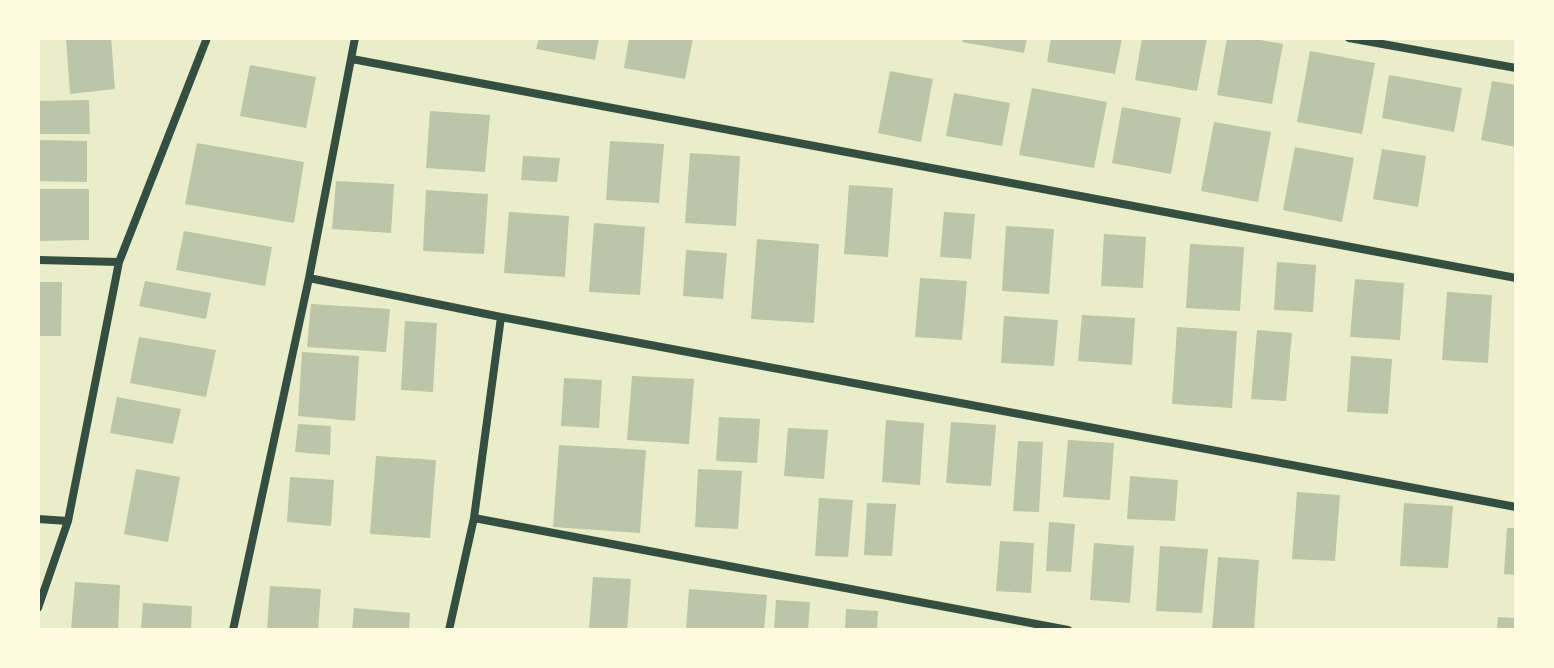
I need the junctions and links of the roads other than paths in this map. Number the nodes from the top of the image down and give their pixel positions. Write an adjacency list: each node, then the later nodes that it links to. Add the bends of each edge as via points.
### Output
1 (207, 38): 7 (street)
2 (355, 38): 4 (street)
3 (1349, 38): 5 (street)
4 (352, 59): 8 (street); 9 (street)
5 (1516, 68)
6 (38, 260): 7 (street)
7 (119, 262): 14 (street)
8 (309, 278): 10 (street); 16 (street)
9 (1516, 278)
10 (501, 317): 11 (street); 12 (street)
11 (1516, 507)
12 (474, 518): 17 (street); 18 (street)
13 (38, 519): 14 (street)
14 (68, 521): 15 (street)
15 (38, 608)
16 (233, 630)
17 (449, 630)
18 (1068, 630)

